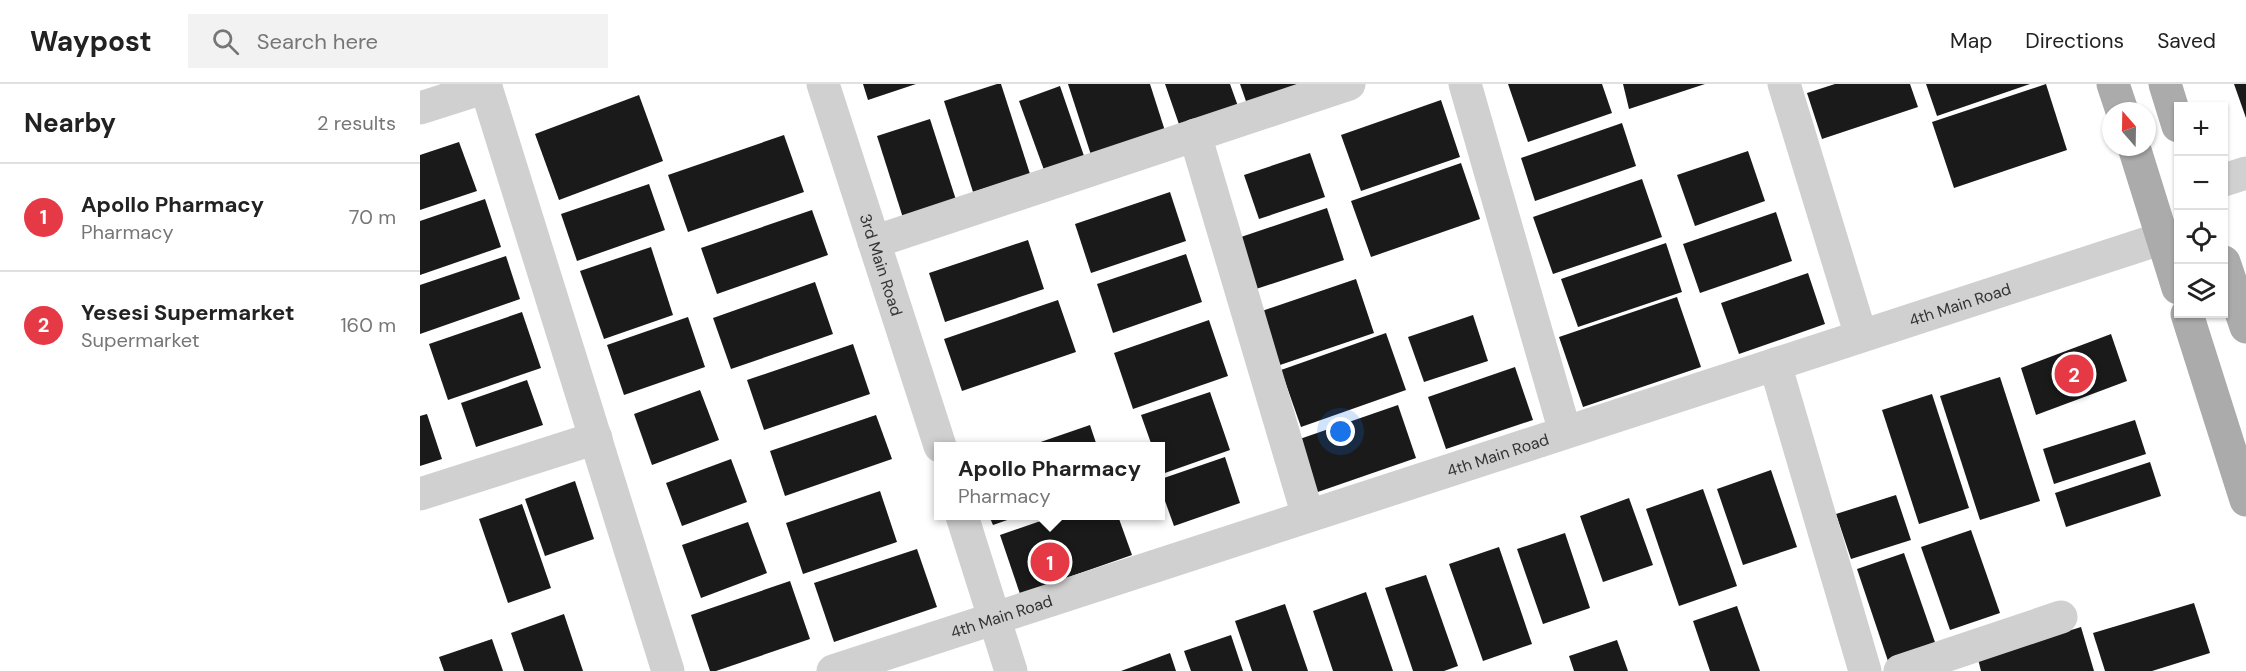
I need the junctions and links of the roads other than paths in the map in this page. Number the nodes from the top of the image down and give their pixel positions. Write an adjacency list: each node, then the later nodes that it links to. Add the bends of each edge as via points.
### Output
1 (823, 84): 16 (street, 3rd Main Road)
2 (1349, 84): 11 (street)
3 (1465, 84): 23 (street)
4 (1784, 84): 21 (street)
5 (2113, 84): 8 (main road)
6 (2165, 84): 10 (main road)
7 (485, 85): 9 (street); 24 (street)
8 (2119, 102)
9 (420, 108)
10 (2174, 113)
11 (1195, 135): 16 (street); 28 (street)
12 (2137, 156): 15 (main road)
13 (2246, 172): 14 (street)
14 (2228, 178)
15 (2163, 238): 18 (main road); 21 (street, 4th Main Road)
16 (874, 242): 25 (street, 3rd Main Road)
17 (2224, 264): 20 (main road)
18 (2174, 275)
19 (2188, 318): 27 (main road)
20 (2246, 327)
21 (1861, 336): 22 (street, 4th Main Road)
22 (1775, 364): 23 (street, 4th Main Road); 36 (street)
23 (1565, 432): 28 (street, 4th Main Road)
24 (596, 438): 26 (street); 33 (street)
25 (938, 442)
26 (420, 495)
27 (2246, 500)
28 (1308, 516): 31 (street, 4th Main Road)
29 (963, 520): 31 (street)
30 (2061, 617): 32 (street)
31 (995, 618): 34 (street, 4th Main Road); 35 (street)
32 (1963, 661): 37 (street)
33 (668, 671)
34 (833, 671)
35 (1011, 671)
36 (1865, 671)
37 (1900, 671)

